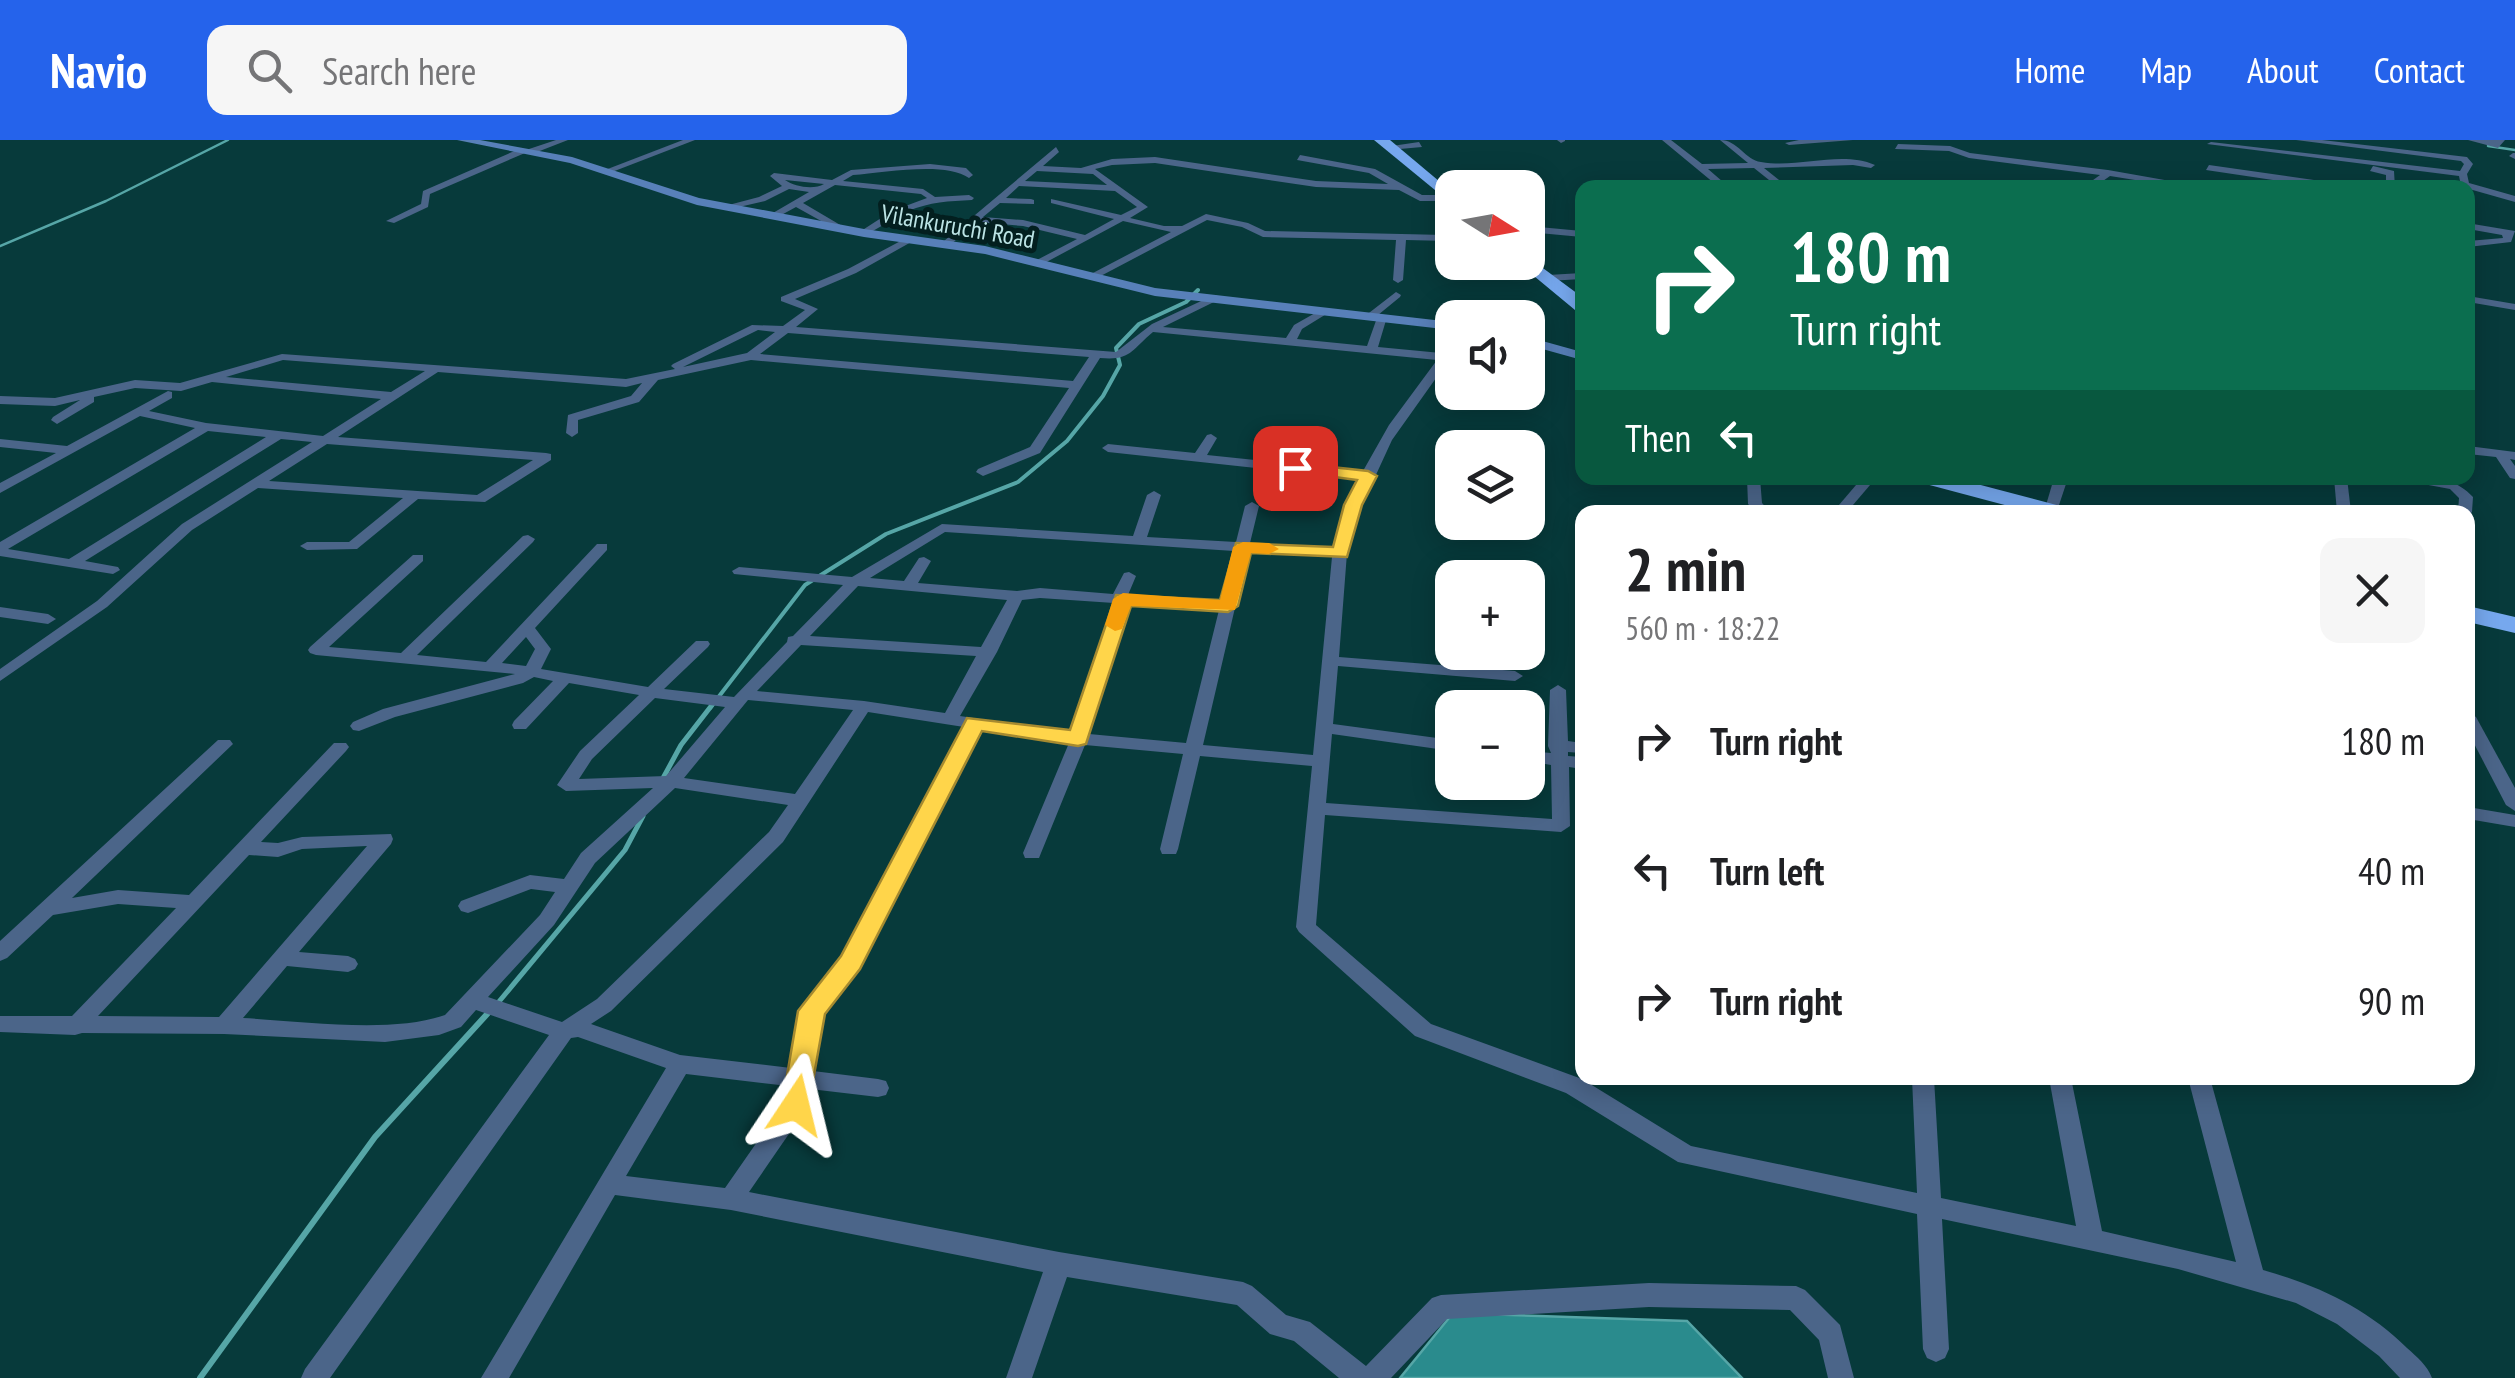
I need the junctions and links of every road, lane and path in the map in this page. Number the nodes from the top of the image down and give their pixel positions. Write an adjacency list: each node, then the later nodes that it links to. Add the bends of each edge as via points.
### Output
1 (462, 140): 11 (street, Vilankuruchi Road)
2 (540, 140): 12 (street)
3 (691, 140): 32 (street)
4 (1666, 140): 29 (street)
5 (1724, 140): 28 (street)
6 (1849, 140): 14 (street)
7 (2260, 140): 18 (street)
8 (2303, 140): 21 (street); 24 (street)
9 (2472, 140): 10 (street)
10 (2501, 140)
11 (482, 141): 20 (street, Vilankuruchi Road)
12 (560, 141): 20 (street)
13 (1388, 142): 16 (street); 50 (highway)
14 (1788, 142): 25 (street)
15 (2213, 142): 18 (street); 31 (street)
16 (1419, 145)
17 (1898, 147): 36 (street, via 1950,148)
18 (2248, 149): 23 (street)
19 (1056, 150): 30 (street)
20 (526, 152): 32 (street, Vilankuruchi Road); 73 (street, via 426,193 425,205)
21 (2406, 152): 34 (street); 49 (street, via 2464,159)
22 (1300, 158): 54 (street, via 1372,171)
23 (2318, 158): 24 (street); 46 (street)
24 (2338, 160): 34 (street); 47 (street, via 2391,174)
25 (1820, 164): 27 (street); 28 (street); 35 (street)
26 (2134, 164): 38 (street)
27 (1871, 165)
28 (1757, 166): 29 (street); 41 (street)
29 (1701, 167): 40 (street)
30 (1035, 168): 33 (street); 52 (street)
31 (2209, 168): 44 (street); 45 (street)
32 (609, 170): 67 (street, Vilankuruchi Road)
33 (1084, 170): 54 (street, via 1155,160 1316,184); 55 (street)
34 (2421, 170): 48 (street)
35 (1834, 173)
36 (2108, 173): 38 (street); 42 (street)
37 (969, 175): 51 (street, via 930,167 852,173)
38 (2127, 175): 43 (street)
39 (908, 178): 56 (street)
40 (1716, 180)
41 (1775, 180)
42 (2098, 180)
43 (2159, 180)
44 (2205, 180)
45 (2293, 180)
46 (2314, 180)
47 (2391, 180)
48 (2442, 180)
49 (2467, 180)
50 (1435, 182)
51 (833, 183): 53 (street, via 774,176); 56 (street); 57 (street)
52 (1017, 184): 55 (street); 63 (street)
53 (788, 186): 57 (street); 67 (street)
54 (1400, 187): 59 (street, via 1420,198)
55 (1122, 188): 71 (street, via 1144,207)
56 (891, 190): 60 (street)
57 (818, 191): 66 (street)
58 (2475, 192): 62 (street)
59 (1435, 196)
60 (930, 197): 61 (street); 68 (street)
61 (969, 198)
62 (2515, 199)
63 (997, 200): 65 (street); 72 (street)
64 (1054, 201): 71 (street)
65 (1031, 202)
66 (796, 203): 70 (street); 76 (street)
67 (726, 207): 70 (street, Vilankuruchi Road)
68 (895, 213): 69 (street); 81 (street)
69 (935, 216)
70 (771, 217): 76 (street, Vilankuruchi Road)
71 (1125, 217): 77 (street); 78 (street)
72 (975, 219): 84 (street); 88 (street)
73 (392, 221)
74 (1084, 223): 77 (street)
75 (2475, 227): 83 (street)
76 (838, 228): 81 (street, Vilankuruchi Road)
77 (1101, 230): 80 (street); 84 (street)
78 (1183, 230): 87 (street, via 1206,217 1263,234); 91 (street)
79 (1545, 231): 82 (street)
80 (1124, 232)
81 (864, 233): 86 (street, Vilankuruchi Road)
82 (1575, 233)
83 (2511, 234): 89 (street, via 2508,240)
84 (1087, 238): 90 (street)
85 (1435, 238): 87 (street)
86 (910, 239): 88 (street, Vilankuruchi Road); 104 (street, via 785,299 813,309)
87 (1401, 239): 95 (street)
88 (947, 243): 90 (street, Vilankuruchi Road)
89 (2475, 243)
90 (1039, 263): 91 (street, Vilankuruchi Road)
91 (1095, 276): 97 (street, Vilankuruchi Road)
92 (1545, 276): 94 (highway)
93 (1575, 276): 94 (street)
94 (1548, 278): 98 (highway)
95 (1398, 280)
96 (1396, 295): 102 (street)
97 (1200, 296): 101 (street, Vilankuruchi Road); 105 (street)
98 (1575, 300)
99 (2475, 300): 100 (street)
100 (2515, 307)
101 (1324, 310): 102 (street, Vilankuruchi Road); 106 (street, via 1298,327)
102 (1376, 316): 103 (street, Vilankuruchi Road); 109 (street)
103 (1435, 324)
104 (788, 328): 110 (street, via 756,328); 112 (street); 113 (street)
105 (1151, 330): 106 (street); 112 (street, via 1120,355)
106 (1290, 342): 109 (street)
107 (1545, 346): 111 (street)
108 (1435, 349): 109 (street)
109 (1371, 350)
110 (704, 352): 113 (street); 117 (street)
111 (1575, 354)
112 (1096, 355): 118 (street)
113 (749, 357): 117 (street); 118 (street)
114 (434, 370): 116 (street, via 282,356); 117 (street); 121 (street)
115 (1435, 375): 139 (street, via 1394,426)
116 (206, 379): 119 (street); 121 (street)
117 (648, 380): 126 (street, via 635,399 572,418)
118 (1074, 385): 137 (street, via 1035,450)
119 (104, 392): 122 (street, via 55,402); 124 (street)
120 (168, 395): 123 (street)
121 (393, 396): 129 (street)
122 (0, 400)
123 (138, 412): 125 (street); 132 (street)
124 (57, 420)
125 (206, 427): 127 (street); 156 (street)
126 (572, 433)
127 (277, 436): 129 (street); 160 (street)
128 (1210, 438): 136 (street)
129 (325, 440): 140 (street); 145 (street, via 546,456 480,499)
130 (0, 443): 132 (street)
131 (1108, 448): 136 (street)
132 (69, 450): 144 (street)
133 (2475, 451): 134 (street)
134 (2500, 454): 135 (street); 138 (street)
135 (2515, 456)
136 (1199, 458): 139 (street)
137 (983, 472)
138 (2515, 475)
139 (1368, 476): 157 (street)
140 (256, 484): 145 (street); 181 (street, via 187,527 102,604)
141 (1862, 485): 147 (street)
142 (1957, 485): 148 (highway)
143 (2449, 485): 149 (street, via 2466,497)
144 (0, 489)
145 (416, 495): 153 (street, via 352,546)
146 (1154, 495): 152 (street)
147 (1846, 505)
148 (2028, 505)
149 (2465, 505)
150 (1252, 506): 155 (street)
151 (528, 539): 177 (street)
152 (1138, 541): 155 (street); 164 (street, via 942,528)
153 (307, 546)
154 (602, 547): 173 (street)
155 (1243, 547): 157 (street); 168 (street)
156 (0, 550): 160 (street)
157 (1340, 554): 178 (street)
158 (418, 558): 177 (street, via 316,650)
159 (924, 561): 165 (street)
160 (70, 564): 161 (street)
161 (113, 570)
162 (738, 571): 164 (street)
163 (1129, 576): 167 (street)
164 (855, 581): 165 (street); 174 (street)
165 (908, 586): 166 (street)
166 (1017, 596): 167 (street); 176 (street)
167 (1121, 599): 168 (street); 194 (street)
168 (1228, 606): 199 (street)
169 (0, 612): 171 (street)
170 (2475, 616): 172 (highway)
171 (48, 619)
172 (2515, 625)
173 (526, 627): 179 (street); 180 (street, via 543,650)
174 (794, 640): 176 (street); 186 (street)
175 (702, 644): 185 (street)
176 (988, 652): 188 (street)
177 (403, 660): 179 (street)
178 (1332, 660): 182 (street); 192 (street)
179 (490, 667): 180 (street)
180 (531, 672): 183 (street); 190 (street)
181 (0, 676)
182 (1515, 676)
183 (565, 678): 185 (street); 191 (street)
184 (1558, 690): 200 (street)
185 (654, 693): 186 (street); 204 (street, via 586,755 566,784)
186 (739, 699): 187 (street); 204 (street)
187 (864, 706): 188 (street); 205 (street)
188 (950, 720): 189 (street)
189 (974, 723): 194 (street); 226 (street, via 851,962 812,1011)
190 (358, 726)
191 (520, 726)
192 (1326, 728): 196 (street); 203 (street)
193 (2475, 730): 206 (street)
194 (1078, 739): 199 (street); 212 (street)
195 (224, 744): 216 (street)
196 (1435, 744)
197 (340, 747): 210 (street)
198 (1575, 749): 200 (street)
199 (1196, 750): 203 (street); 211 (street)
200 (1558, 753): 201 (street); 202 (street); 207 (street, via 1562,826)
201 (1545, 754)
202 (1575, 760)
203 (1322, 761): 207 (street)
204 (664, 784): 205 (street); 213 (street, via 588,858)
205 (800, 801): 224 (street, via 776,836 604,1006)
206 (2515, 805)
207 (1317, 808): 233 (street, via 1306,927 1423,1030 1574,1086 1686,1155)
208 (2475, 814): 209 (street)
209 (2515, 821)
210 (245, 848): 214 (street); 218 (street, via 384,839)
211 (1170, 848)
212 (1032, 853)
213 (569, 887): 215 (street, via 530,882); 220 (street)
214 (193, 902): 216 (street, via 118,898); 223 (street)
215 (468, 906)
216 (45, 909): 217 (street)
217 (0, 952)
218 (282, 958): 219 (street); 222 (street)
219 (348, 964)
220 (486, 1005): 222 (street, via 431,1029 385,1033); 224 (street)
221 (0, 1024): 223 (street)
222 (224, 1026): 223 (street)
223 (75, 1027)
224 (564, 1031): 225 (street, via 578,1028); 238 (street)
225 (680, 1064): 226 (street); 231 (street)
226 (801, 1078): 230 (street); 232 (street, via 796,1105)
227 (1923, 1085): 233 (street)
228 (2061, 1085): 234 (street)
229 (2202, 1085): 236 (street)
230 (878, 1088)
231 (608, 1184): 232 (street); 239 (street)
232 (732, 1199): 235 (street)
233 (1929, 1207): 234 (street); 237 (street)
234 (2091, 1240): 236 (street)
235 (1058, 1264): 240 (street); 241 (street, via 1243,1294)
236 (2253, 1278): 244 (street, via 2346,1315)
237 (1936, 1349)
238 (314, 1378)
239 (494, 1378)
240 (1019, 1378)
241 (1360, 1378)
242 (1373, 1378): 243 (street, via 1441,1308 1649,1295 1796,1298 1832,1334)
243 (1842, 1378)
244 (2419, 1378)

